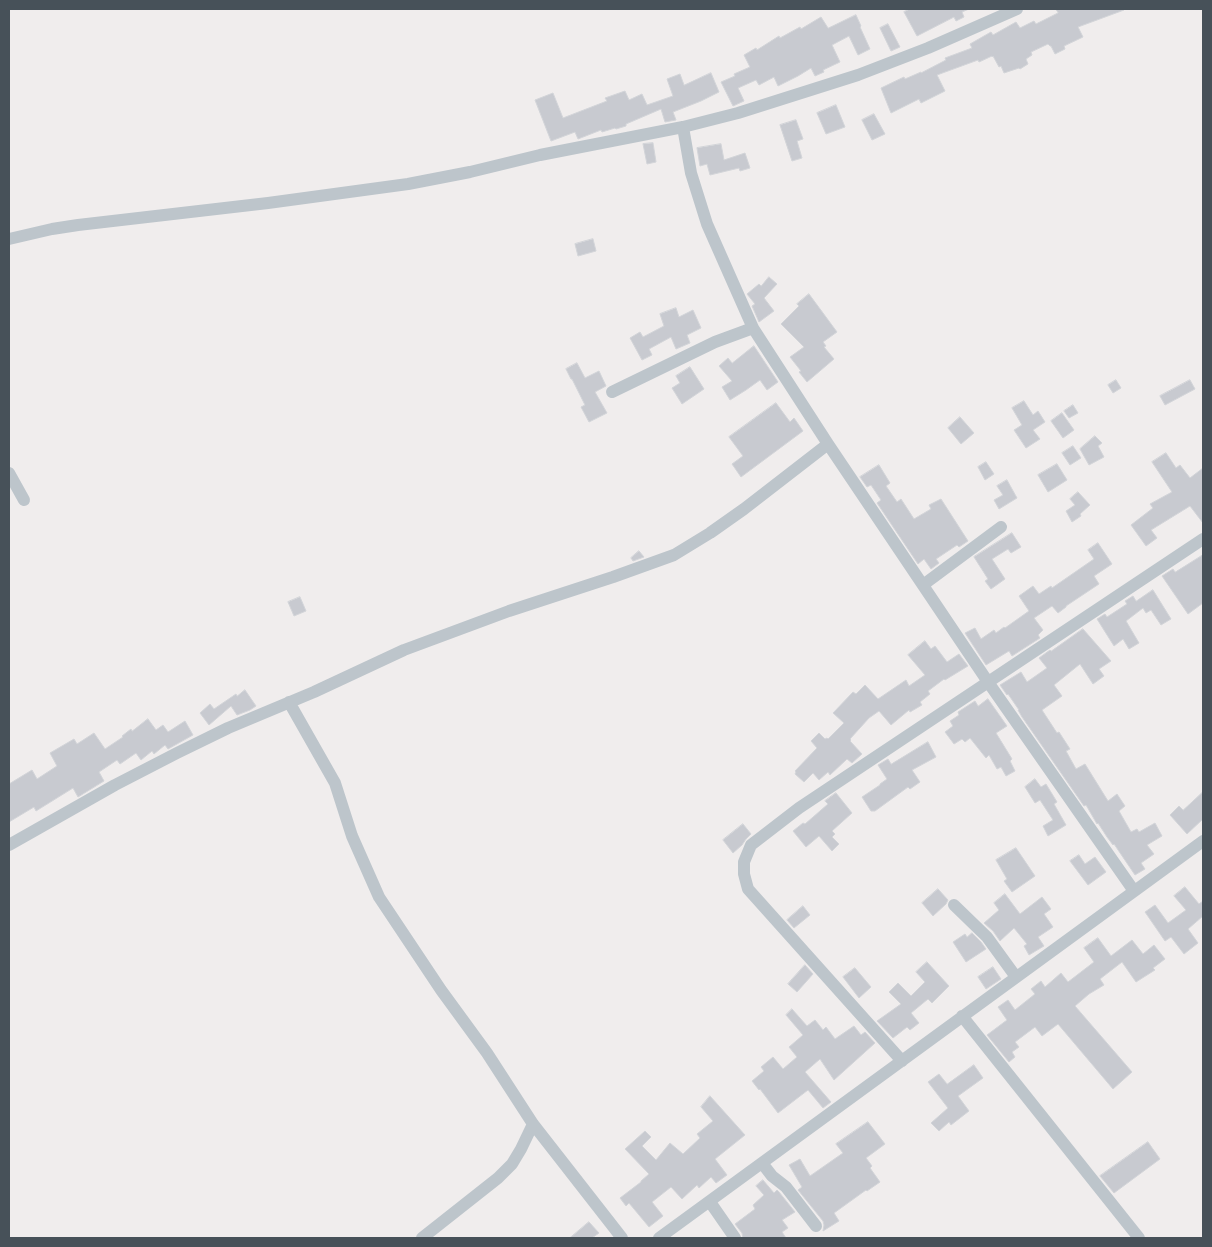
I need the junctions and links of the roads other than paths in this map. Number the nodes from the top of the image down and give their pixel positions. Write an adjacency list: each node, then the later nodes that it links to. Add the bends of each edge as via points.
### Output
1 (1017, 9): 2 (street, via 858,75)
2 (683, 127): 3 (street, via 417,183 78,225); 4 (street, via 691,173 707,224)
3 (9, 239)
4 (753, 328): 5 (street, via 715,342); 6 (street)
5 (612, 392)
6 (828, 444): 11 (street); 13 (street, via 744,509 674,555 404,650)
7 (9, 472): 8 (street)
8 (24, 500)
9 (1001, 527): 11 (street)
10 (1203, 539): 12 (street)
11 (923, 585): 12 (street)
12 (988, 682): 16 (street); 20 (street, via 799,808 752,845 744,862 748,889)
13 (289, 702): 15 (street, via 228,728 115,785); 21 (street, via 334,783 352,836 379,897)
14 (1203, 841): 16 (street)
15 (9, 845)
16 (1134, 891): 18 (street)
17 (954, 905): 18 (street, via 987,937)
18 (1016, 977): 19 (street)
19 (962, 1016): 20 (street); 29 (street)
20 (902, 1061): 22 (street)
21 (533, 1124): 25 (street, via 512,1164); 26 (street)
22 (762, 1163): 23 (street); 24 (street, via 786,1187)
23 (710, 1202): 27 (street); 28 (street)
24 (816, 1226)
25 (422, 1238)
26 (622, 1238)
27 (660, 1238)
28 (735, 1238)
29 (1139, 1238)

